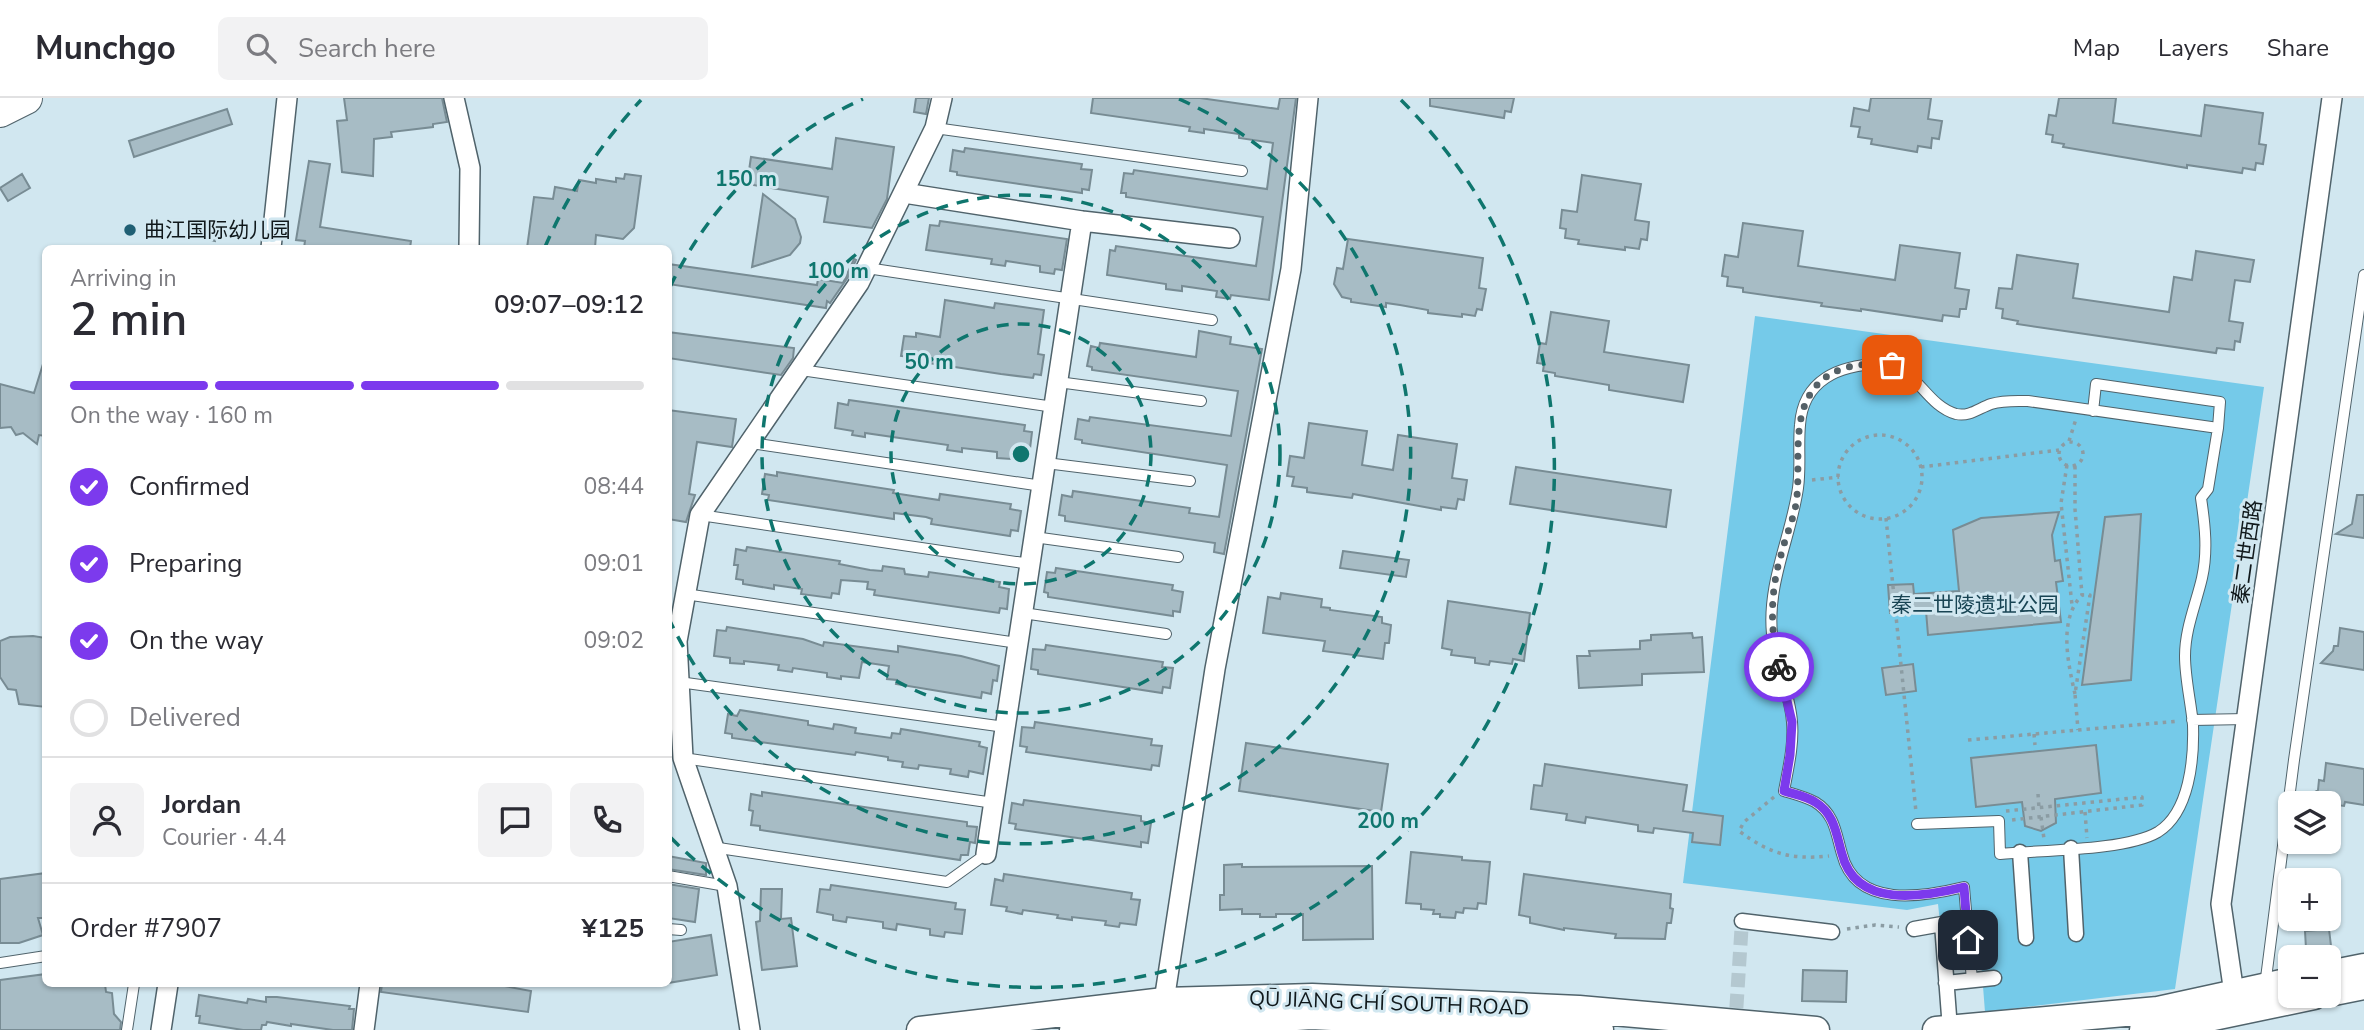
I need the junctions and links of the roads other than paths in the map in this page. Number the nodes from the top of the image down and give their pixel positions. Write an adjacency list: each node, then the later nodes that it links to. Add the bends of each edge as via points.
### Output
1 (26, 98): 7 (highway)
2 (287, 98): 13 (street)
3 (454, 98): 14 (street, via 470,168)
4 (942, 98): 8 (street)
5 (1308, 98): 75 (street, via 1291,269 1215,669)
6 (2332, 98): 38 (street, 秦二世西路)
7 (0, 111)
8 (935, 128): 9 (lane); 10 (street)
9 (1242, 171)
10 (904, 193): 11 (street); 15 (street)
11 (1082, 221): 12 (street); 17 (street)
12 (1230, 238)
13 (271, 245)
14 (469, 245)
15 (867, 268): 17 (lane); 19 (street)
16 (2364, 275): 59 (lane, via 2294,760)
17 (1071, 299): 18 (lane); 20 (street)
18 (1212, 320)
19 (801, 370): 22 (lane); 25 (street)
20 (1058, 382): 21 (lane); 22 (street)
21 (1201, 401)
22 (1054, 408): 26 (street)
23 (2093, 411): 24 (lane); 24 (lane, via 2096,384 2221,401); 50 (lane, via 2007,401 1966,415 1955,413 1929,397 1911,376 1879,363 1830,373 1802,410 1795,509 1780,556 1772,611 1772,634 1792,722 1784,791 1815,802 1827,813 1848,869 1860,883 1876,892 1918,896 1964,887)
24 (2218, 428): 39 (lane, via 2208,489 2201,498 2206,529 2203,576 2185,654)
25 (751, 443): 28 (lane); 29 (street)
26 (1046, 463): 27 (lane); 28 (street)
27 (1190, 481)
28 (1042, 486): 30 (street)
29 (700, 515): 32 (lane); 33 (street)
30 (1034, 537): 31 (lane); 32 (street)
31 (1178, 556)
32 (1030, 564): 34 (street)
33 (685, 594): 36 (lane); 37 (street, via 677,641)
34 (1023, 613): 35 (lane); 36 (street)
35 (1166, 634)
36 (1018, 643): 40 (street)
37 (679, 682): 40 (lane); 41 (street)
38 (2247, 719): 39 (lane); 74 (street, 秦二世西路, via 2221,904)
39 (2192, 720): 45 (lane, via 2192,752 2183,798 2160,830 2112,845)
40 (1005, 727): 42 (street)
41 (683, 758): 42 (lane); 44 (street)
42 (994, 803): 47 (street)
43 (1917, 824): 46 (lane, via 1998,817 2000,854)
44 (712, 846): 47 (lane, via 947,882); 49 (street)
45 (2071, 848): 46 (lane); 57 (street)
46 (2020, 852): 58 (street)
47 (986, 854)
48 (672, 877): 49 (lane)
49 (727, 886): 80 (street)
50 (1966, 920): 52 (street); 65 (lane)
51 (1742, 921): 56 (street)
52 (1942, 924): 54 (street); 66 (street)
53 (672, 929): 55 (lane)
54 (1914, 929)
55 (681, 930)
56 (1832, 932)
57 (2076, 934)
58 (2026, 938)
59 (2281, 945)
60 (42, 958): 61 (lane)
61 (0, 963)
62 (2364, 967): 63 (main road)
63 (2341, 972)
64 (1994, 978): 65 (street)
65 (1972, 980): 66 (street)
66 (1946, 983): 76 (street)
67 (2278, 984): 74 (main road)
68 (2364, 986): 72 (main road)
69 (134, 987): 77 (lane)
70 (167, 987): 78 (street)
71 (370, 987): 79 (street)
72 (2341, 991)
73 (2278, 999): 74 (main road)
74 (2235, 1002): 76 (main road); 85 (main road)
75 (1165, 1019): 81 (main road, QŪ JIĀNG CHÍ SOUTH ROAD); 82 (main road, QŪ JIĀNG CHÍ SOUTH ROAD); 83 (main road, QŪ JIĀNG CHÍ SOUTH ROAD, via 1311,1016); 84 (main road, QŪ JIĀNG CHÍ SOUTH ROAD, via 1325,997 1579,1009)
76 (1943, 1029)
77 (127, 1030)
78 (160, 1030)
79 (364, 1030)
80 (750, 1030)
81 (920, 1030)
82 (1073, 1030)
83 (1600, 1030)
84 (1816, 1030)
85 (2143, 1030)

